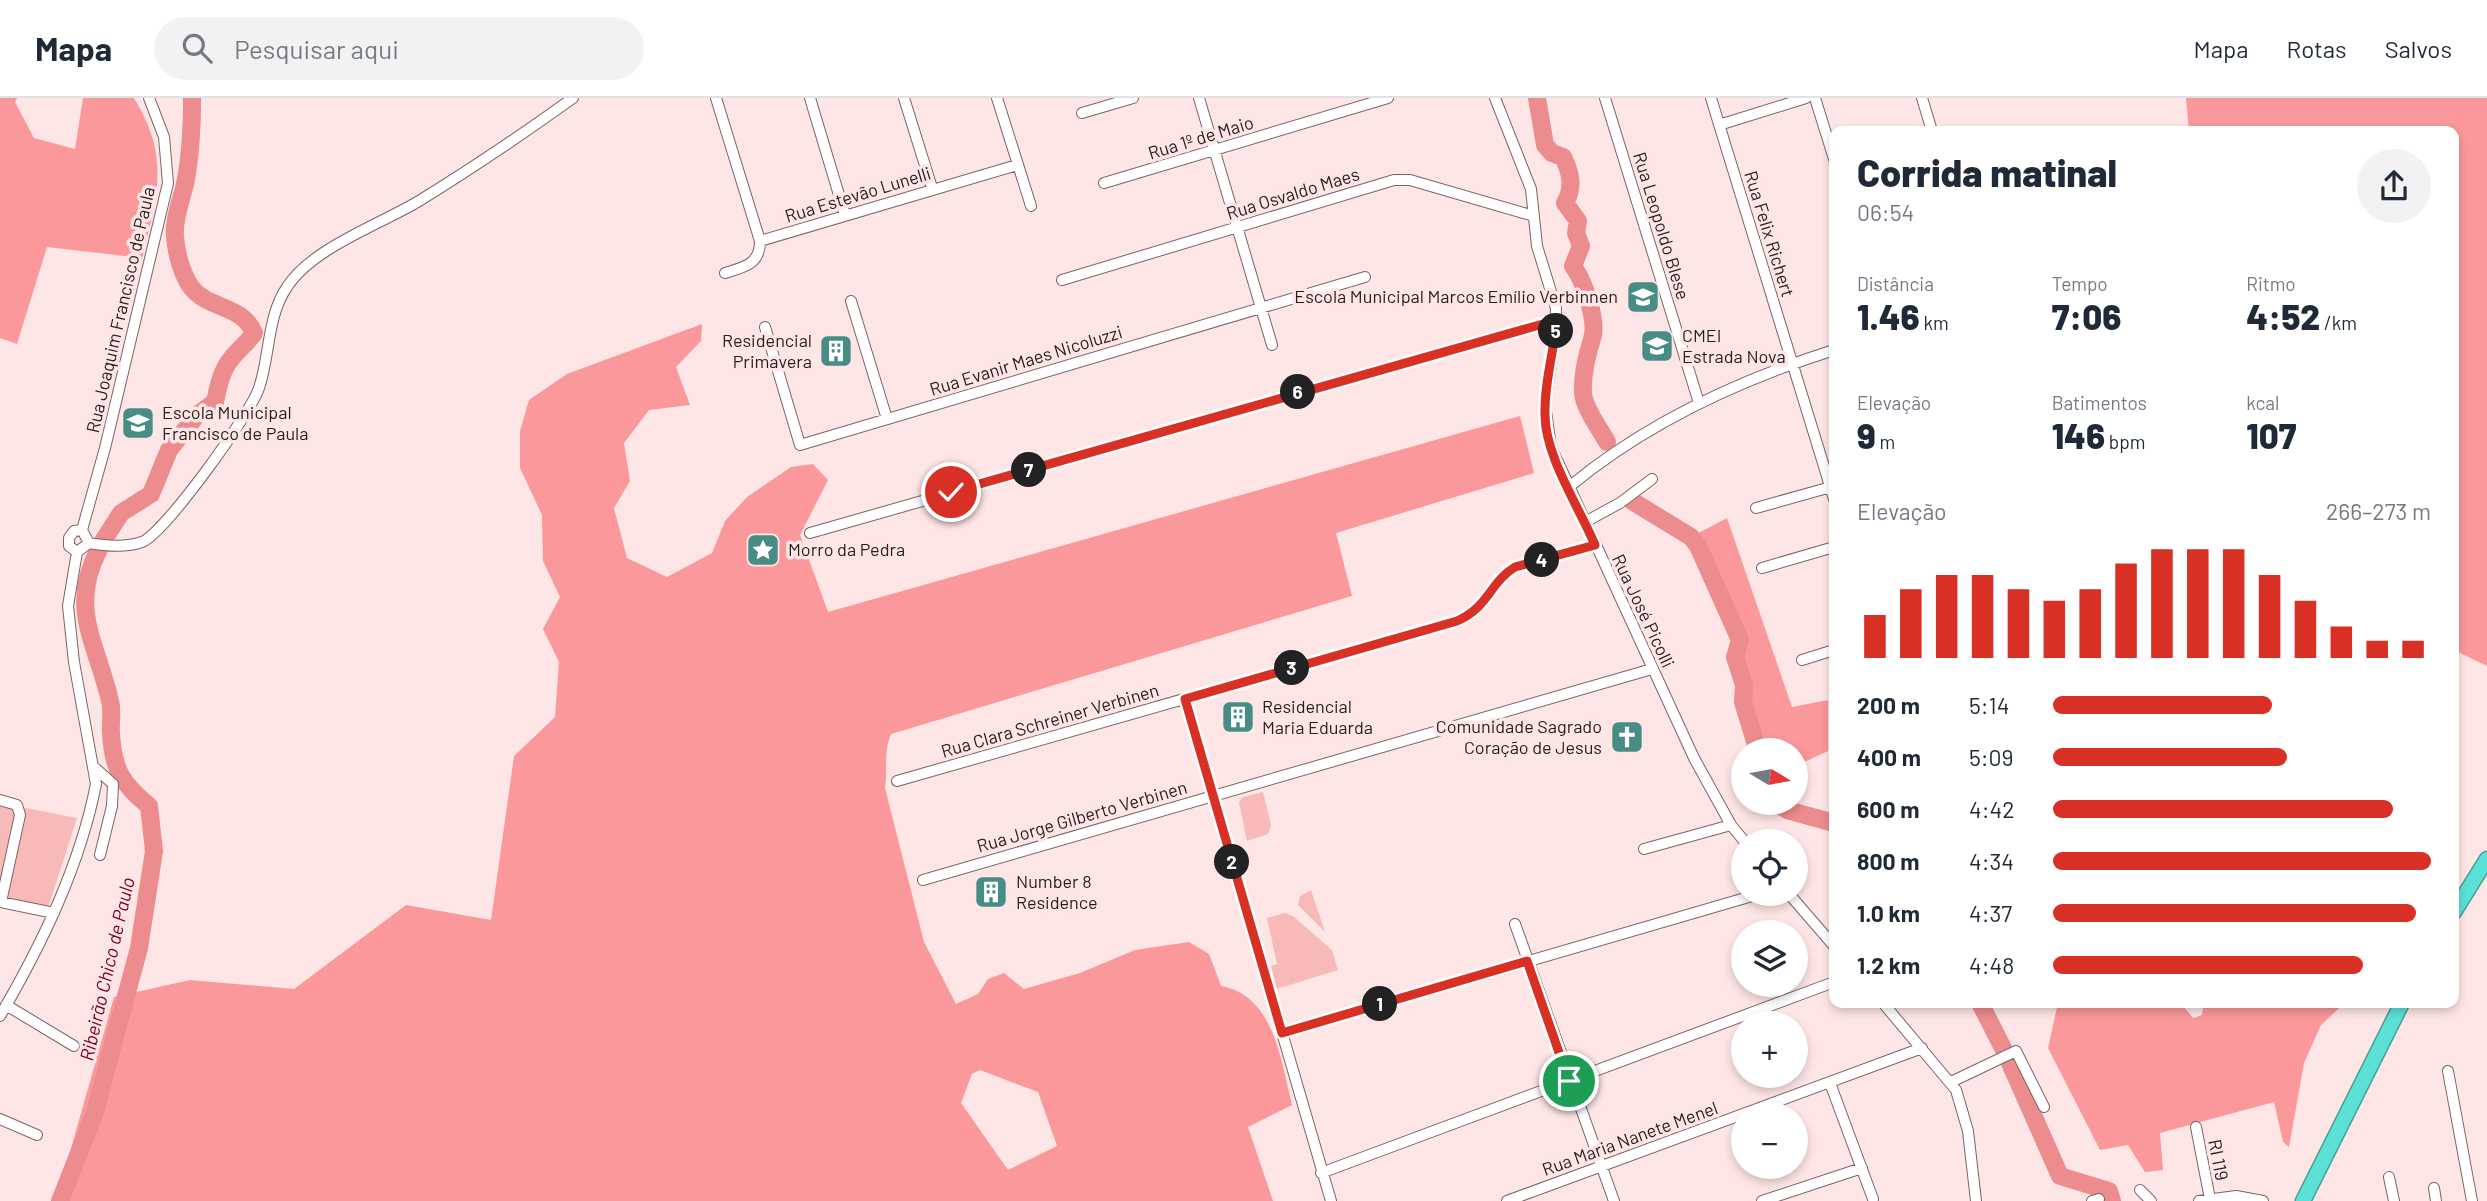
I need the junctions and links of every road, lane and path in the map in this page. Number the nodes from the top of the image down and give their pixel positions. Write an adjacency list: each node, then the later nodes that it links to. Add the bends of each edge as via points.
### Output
1 (149, 98): 47 (street, Rua Joaquim Francisco de Paula, via 164,137 168,183)
2 (573, 98): 49 (street, via 427,196 299,272 278,304 261,382 245,419 179,508 141,543)
3 (716, 98): 28 (street)
4 (810, 98): 25 (street)
5 (904, 98): 23 (street)
6 (997, 98): 21 (street)
7 (1133, 98): 16 (street)
8 (1199, 98): 20 (street)
9 (1388, 98): 20 (street, Rua 1º de Maio)
10 (1495, 98): 26 (street, Rua José Picolli, via 1526,171)
11 (1605, 98): 39 (street, Rua Leopoldo Blese)
12 (1711, 98): 17 (street, Rua Felix Richert)
13 (1806, 98): 17 (street)
14 (1815, 98): 19 (street)
15 (1922, 98): 18 (street)
16 (1082, 113)
17 (1719, 125): 38 (street, Rua Felix Richert)
18 (1930, 126)
19 (1829, 143)
20 (1215, 150): 22 (street, Rua 1º de Maio); 27 (street)
21 (1017, 165): 23 (street, Rua Estevão Lunelli); 24 (street)
22 (1104, 183)
23 (932, 188): 25 (street, Rua Estevão Lunelli)
24 (1031, 206)
25 (845, 215): 28 (street, Rua Estevão Lunelli)
26 (1534, 216): 27 (street, Rua Osvaldo Maes, via 1403,179); 34 (street, Rua José Picolli, via 1537,246)
27 (1238, 227): 31 (street, Rua Osvaldo Maes); 33 (street)
28 (760, 241): 29 (street, via 754,262)
29 (725, 273)
30 (1364, 277): 33 (street, Rua Evanir Maes Nicoluzzi)
31 (1062, 280)
32 (851, 301): 40 (street)
33 (1261, 307): 36 (street); 40 (street, Rua Evanir Maes Nicoluzzi)
34 (1557, 320): 43 (street, Rua José Picolli, via 1545,415 1550,446); 48 (street)
35 (765, 327): 40 (street, Rua Evanir Maes Nicoluzzi, via 800,445)
36 (1272, 345)
37 (1829, 352): 38 (street)
38 (1792, 363): 39 (street); 42 (street, Rua Felix Richert)
39 (1699, 403): 43 (street, via 1653,427)
40 (887, 419)
41 (1652, 479): 46 (street)
42 (1829, 484)
43 (1569, 487): 46 (street, Rua José Picolli)
44 (1829, 487): 45 (street)
45 (1756, 508)
46 (1585, 522): 50 (street, Rua José Picolli)
47 (82, 530): 49 (street); 52 (street, Rua Joaquim Francisco de Paula, via 69,538 69,546)
48 (810, 533)
49 (89, 543): 52 (street)
50 (1595, 545): 58 (street, Rua José Picolli); 59 (street, Rua Clara Schreiner Verbinen, via 1515,567 1474,613 1457,621)
51 (1829, 548): 54 (street)
52 (77, 552): 60 (street, Rua Joaquim Francisco de Paula, via 69,622)
53 (1829, 555): 55 (street)
54 (1762, 568)
55 (1786, 568)
56 (1829, 652): 57 (street, via 1803,662)
57 (1829, 657)
58 (1652, 669): 62 (street, Rua Jorge Gilberto Verbinen); 64 (street, Rua José Picolli)
59 (1185, 699): 61 (street, Rua Clara Schreiner Verbinen); 62 (street)
60 (95, 768): 67 (street, via 113,784); 74 (street, Rua Joaquim Francisco de Paula, via 93,803)
61 (897, 781)
62 (1213, 796): 69 (street, Rua Jorge Gilberto Verbinen); 83 (street)
63 (0, 800): 70 (street, via 17,805 20,816)
64 (1731, 825): 65 (street, Rua José Picolli); 66 (street)
65 (1734, 829)
66 (1644, 849)
67 (100, 855)
68 (2487, 859): 72 (highway)
69 (923, 880)
70 (0, 902): 74 (street)
71 (1731, 902): 77 (street)
72 (2459, 904)
73 (1799, 906): 76 (street)
74 (54, 913): 79 (street, Rua Joaquim Francisco de Paula)
75 (1515, 924): 77 (street)
76 (1829, 940)
77 (1527, 961): 83 (street); 87 (street)
78 (1829, 984): 87 (street)
79 (6, 1005): 82 (street, Rua Joaquim Francisco de Paula); 84 (street)
80 (1887, 1008): 85 (street)
81 (2400, 1008): 109 (highway)
82 (0, 1016)
83 (1282, 1033): 96 (street)
84 (74, 1046)
85 (1922, 1048): 88 (street); 89 (street, Rua Maria Nanete Menel)
86 (2448, 1071): 112 (street)
87 (1569, 1081): 94 (street); 96 (street)
88 (1951, 1082): 90 (street, via 2016,1051); 106 (street, via 1963,1107)
89 (1830, 1083): 94 (street, Rua Maria Nanete Menel); 95 (street)
90 (2044, 1107)
91 (0, 1119): 93 (street)
92 (2196, 1127): 101 (street, RI 119)
93 (37, 1135)
94 (1601, 1166): 103 (street, Rua Maria Nanete Menel); 104 (street)
95 (1862, 1168): 100 (street); 105 (street)
96 (1321, 1173): 102 (street)
97 (2389, 1177): 110 (street)
98 (2434, 1188): 111 (street)
99 (2140, 1190): 107 (street)
100 (1873, 1199)
101 (2204, 1200): 108 (street, via 2236,1196)
102 (1331, 1201)
103 (1507, 1201)
104 (1614, 1201)
105 (1762, 1201)
106 (1976, 1201)
107 (2151, 1201)
108 (2263, 1201)
109 (2303, 1201)
110 (2394, 1201)
111 (2437, 1201)
112 (2472, 1201)

